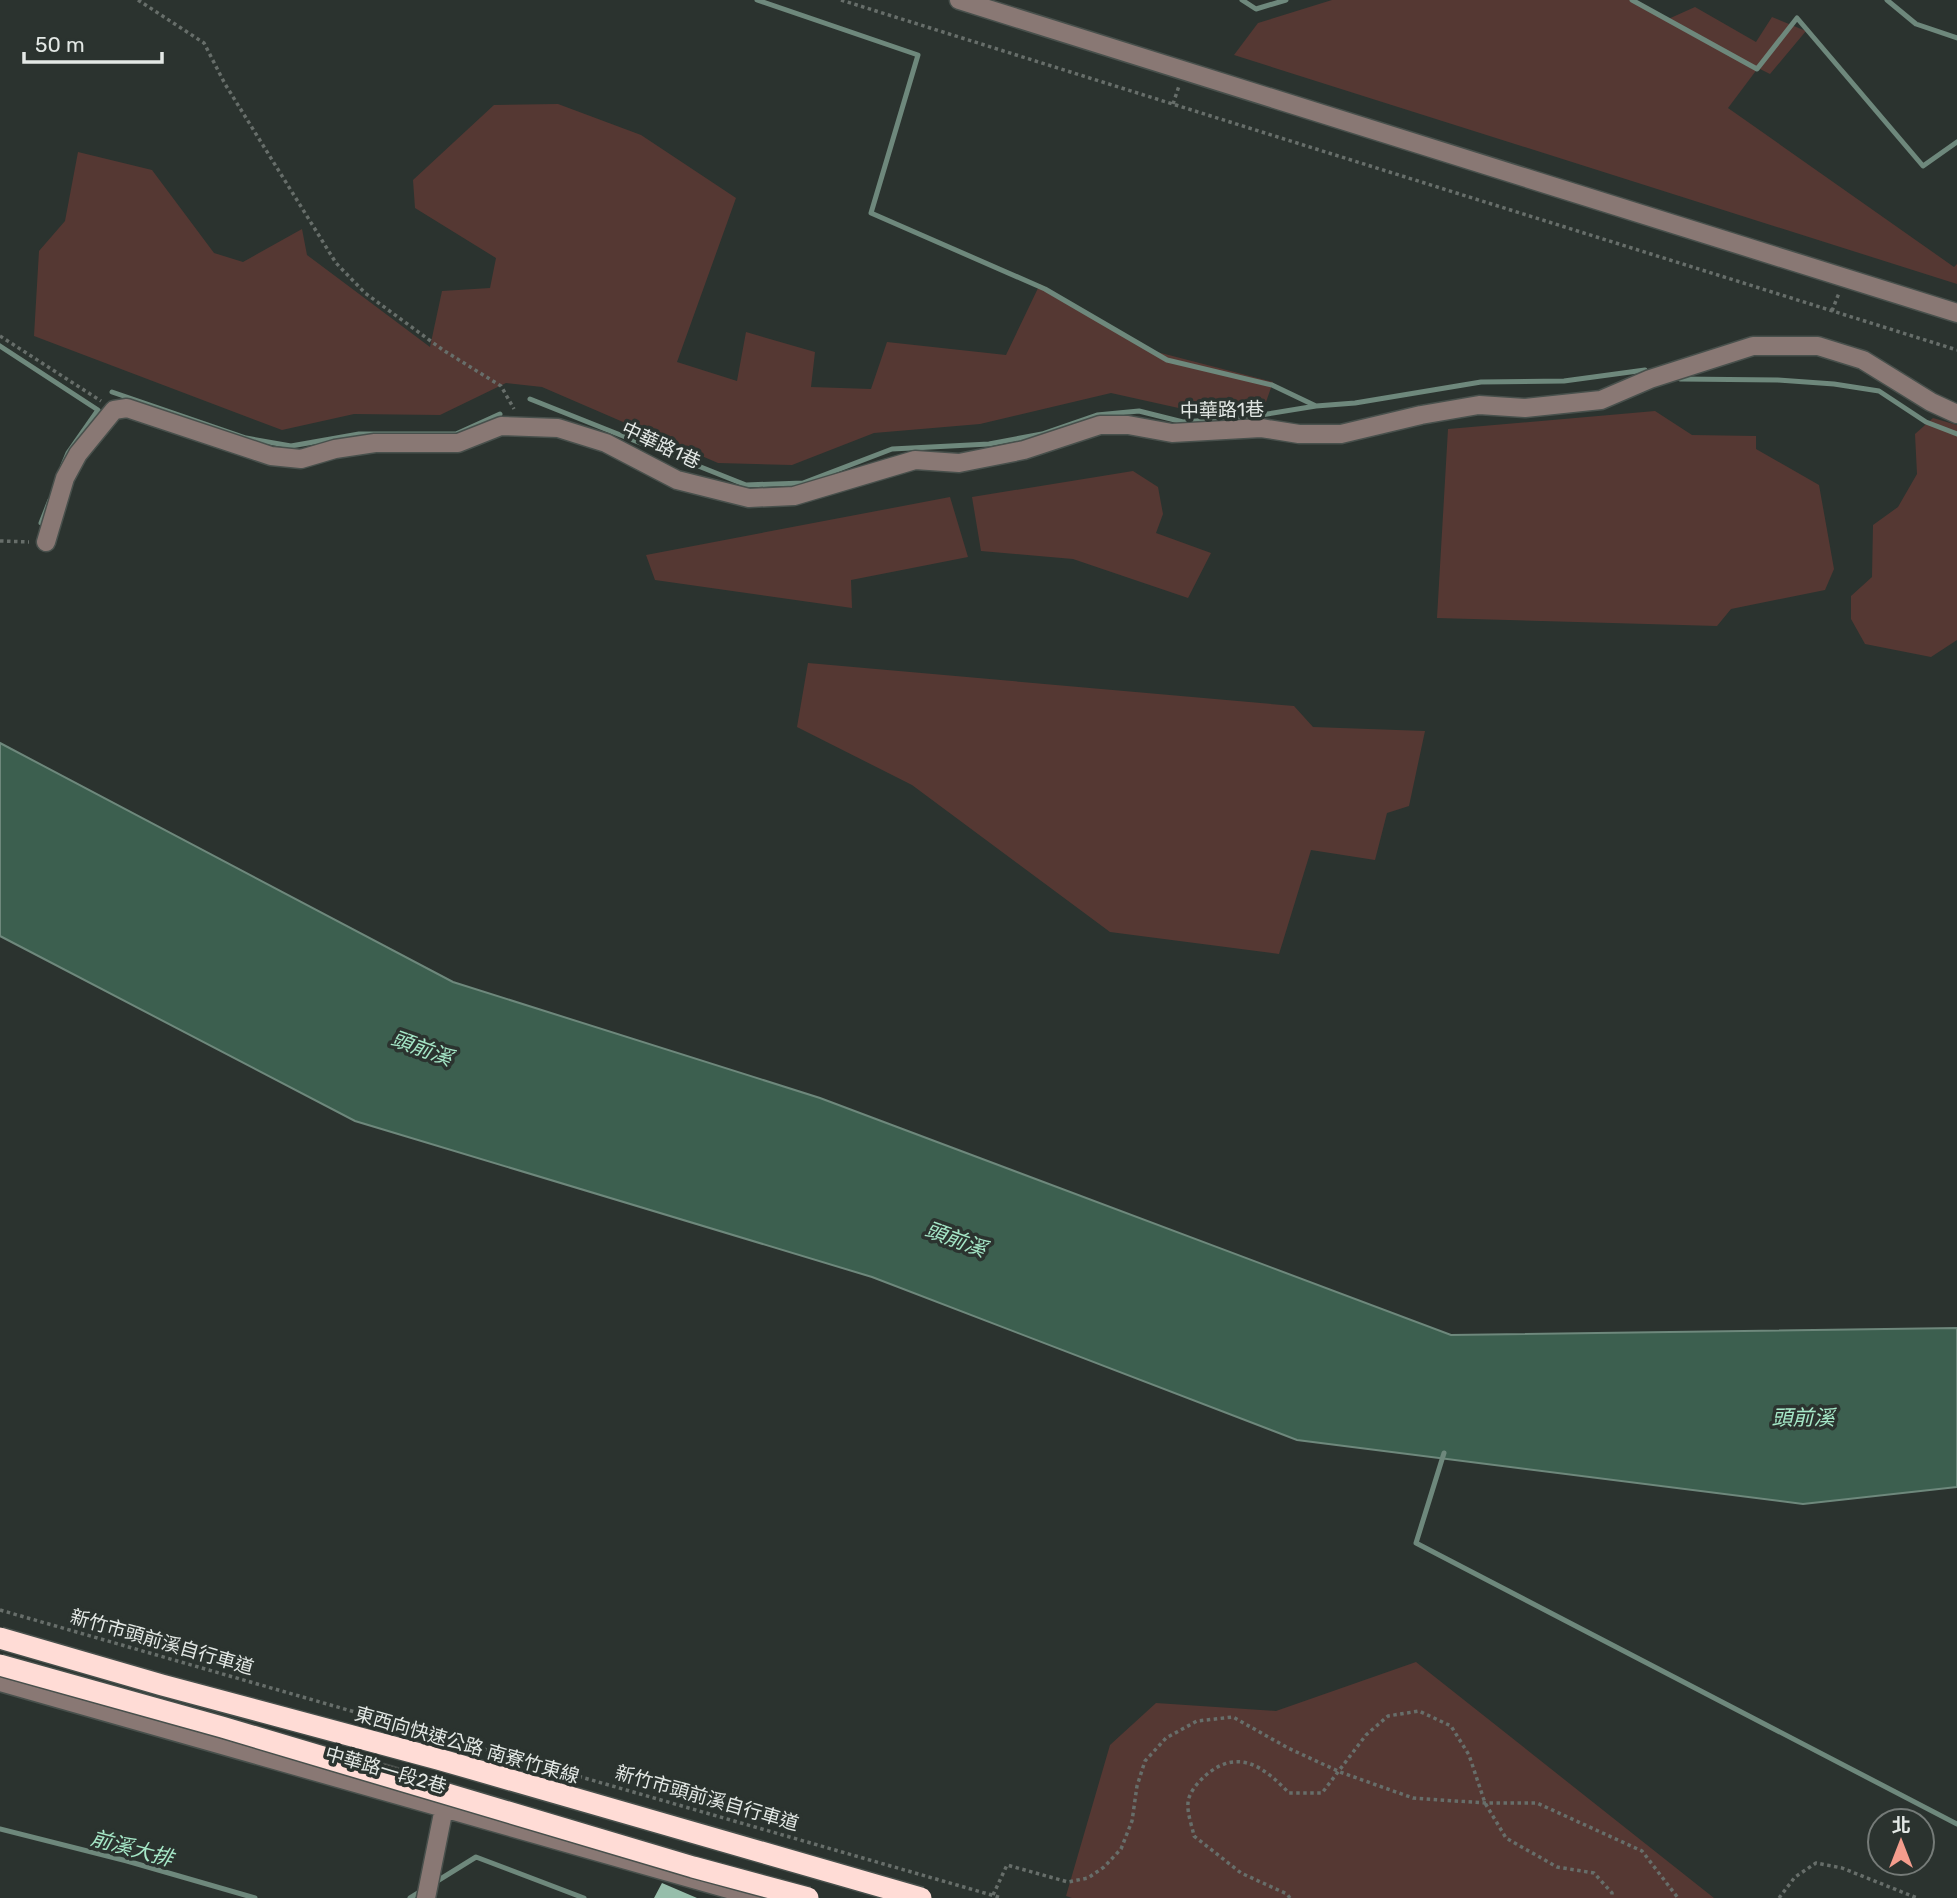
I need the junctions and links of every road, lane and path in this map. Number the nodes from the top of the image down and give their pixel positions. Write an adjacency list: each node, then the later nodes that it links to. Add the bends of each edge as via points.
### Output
1 (138, 0): 9 (path, via 204,43 335,263 376,302 501,386)
2 (841, 0): 6 (path)
3 (959, 0): 4 (street)
4 (1957, 313)
5 (0, 336): 7 (path)
6 (1957, 350)
7 (114, 410): 9 (street, 中華路1巷, via 127,408 271,456 301,458 375,443 458,443 501,426); 11 (street, via 65,478)
8 (1957, 414): 9 (street, 中華路1巷, via 1863,360 1818,346 1753,346 1601,400 1525,408 1479,405 1341,435 1299,435 1261,428 1172,433 1100,425 1024,450 959,463 915,460 794,496 749,498 677,480 606,443 558,428)
9 (524, 427)
10 (0, 541): 11 (path)
11 (46, 542)
12 (0, 1610): 19 (path, 新竹市頭前溪自行車道)
13 (0, 1638): 23 (highway, 東西向快速公路 南寮竹東線, bridge)
14 (0, 1665): 22 (highway, bridge)
15 (0, 1682): 18 (street, 中華路一段2巷)
16 (1340, 1772): 17 (path, via 1413,1798); 17 (path, via 1366,1735 1388,1716 1419,1710 1451,1726 1469,1755); 19 (path, via 1233,1717 1197,1721 1166,1738 1146,1761 1121,1849 1104,1867 1088,1878 1068,1882 1007,1865); 25 (path, via 1322,1793 1289,1793 1268,1771 1239,1760 1214,1767 1198,1782 1188,1802 1194,1836 1241,1873)
17 (1485, 1803): 26 (path, via 1506,1838 1557,1867 1594,1873); 27 (path, via 1538,1803 1642,1851)
18 (443, 1808): 20 (street); 21 (street, 中華路一段2巷)
19 (993, 1895): 24 (path, 新竹市頭前溪自行車道)
20 (426, 1898)
21 (760, 1898)
22 (808, 1898)
23 (921, 1898)
24 (1002, 1898)
25 (1290, 1898)
26 (1612, 1898)
27 (1678, 1898)
28 (1779, 1898): 29 (path, via 1794,1877 1816,1863 1842,1868)
29 (1917, 1898)

